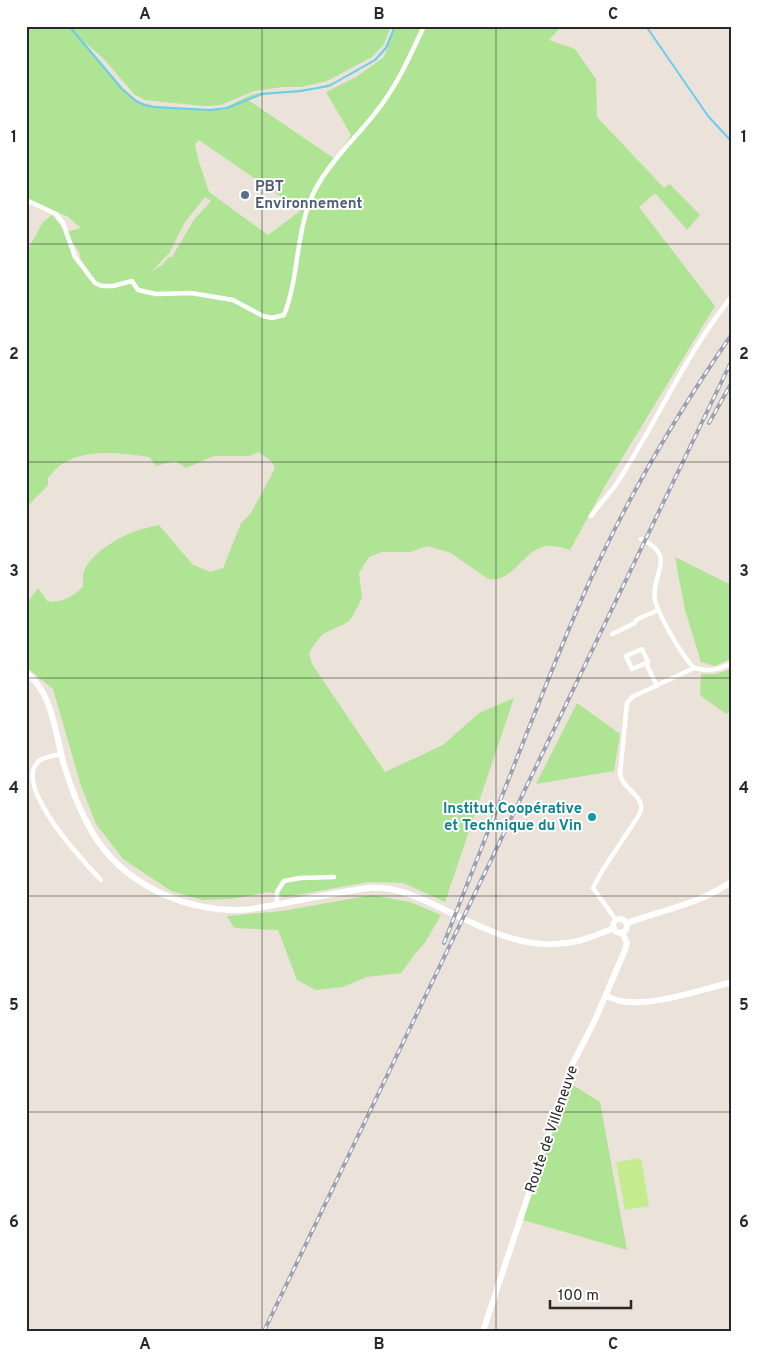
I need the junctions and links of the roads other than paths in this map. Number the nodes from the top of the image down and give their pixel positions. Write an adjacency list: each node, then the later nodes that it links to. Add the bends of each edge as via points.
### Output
1 (424, 26): 2 (street, via 407,64 377,112 357,133 315,190 299,243 284,315 263,316 233,300 191,292 156,294 138,290 132,280 113,286 95,283 75,257 63,223 56,214)
2 (26, 200)
3 (732, 296): 4 (street, via 680,373 617,483)
4 (591, 516)
5 (641, 539): 6 (street, via 657,550 661,564 655,591)
6 (658, 610): 7 (street); 10 (street)
7 (612, 634)
8 (646, 663): 8 (street, via 632,669 626,656 642,649); 12 (street)
9 (732, 663): 10 (street, via 717,670)
10 (694, 668): 12 (street)
11 (26, 672): 13 (street, via 48,703)
12 (657, 686): 18 (street, via 632,697 627,703 620,774 622,782 639,798 642,808 593,888)
13 (61, 754): 15 (street, via 38,762 34,769 35,790 44,811); 17 (street, via 93,834 130,875 162,894 197,906 239,910)
14 (334, 877): 17 (street, via 284,881 277,892)
15 (101, 880)
16 (732, 881): 19 (street, via 686,904)
17 (277, 904): 20 (street, via 382,888 407,893 512,939 560,944)
18 (616, 920): 19 (street, via 622,919); 20 (street)
19 (627, 923): 21 (street)
20 (614, 928): 21 (street)
21 (622, 932): 23 (street, Route de Villeneuve, via 627,943)
22 (732, 982): 23 (street, via 640,1002)
23 (606, 996): 24 (street, Route de Villeneuve, via 571,1067)
24 (483, 1331)

